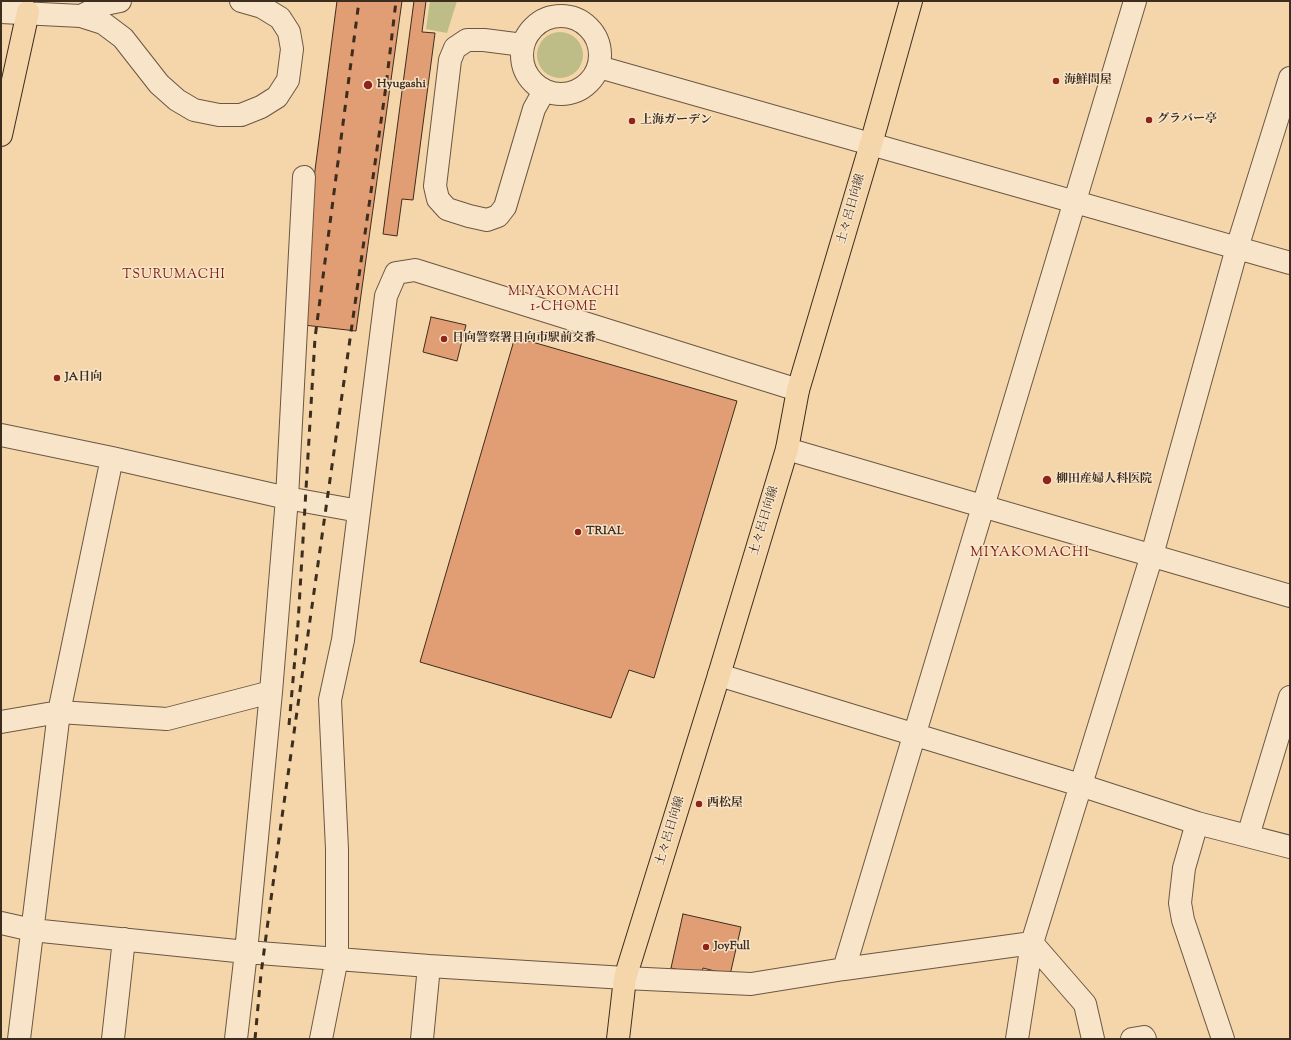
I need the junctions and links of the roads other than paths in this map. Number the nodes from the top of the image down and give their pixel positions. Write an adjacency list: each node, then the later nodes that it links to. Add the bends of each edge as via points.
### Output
1 (120, 1): 8 (street, via 105,4)
2 (241, 1): 8 (street, via 262,6 280,18 289,32 292,49 288,80 277,97 261,107 241,114 219,116 194,110 177,100 159,84 123,38 103,22)
3 (910, 1): 14 (main road, 土々呂日向線)
4 (1135, 1): 16 (street)
5 (29, 7): 7 (street); 8 (street); 13 (main road)
6 (576, 9): 9 (street, via 537,24 528,33); 10 (street, via 599,43)
7 (1, 12)
8 (81, 16)
9 (523, 45): 12 (street, via 525,72); 12 (street, via 468,40 455,48 450,60 435,186 438,199 447,209 487,220 498,216 505,207 534,110)
10 (599, 68): 12 (street, via 594,78 577,92 555,94); 14 (street)
11 (1290, 78): 17 (street)
12 (544, 91)
13 (1, 135)
14 (871, 144): 16 (street); 19 (main road, 土々呂日向線)
15 (304, 177): 23 (street)
16 (1074, 202): 17 (street); 24 (street)
17 (1237, 248): 18 (street); 26 (street)
18 (1290, 263)
19 (798, 390): 21 (main road, 土々呂日向線); 25 (street, via 415,270 396,272 386,296)
20 (1, 435): 22 (street)
21 (787, 449): 24 (street); 28 (main road, 土々呂日向線)
22 (112, 458): 23 (street); 31 (street)
23 (287, 498): 25 (street); 29 (street)
24 (983, 505): 26 (street); 33 (street)
25 (359, 511): 43 (street, via 343,640 330,700 337,849)
26 (1152, 555): 27 (street); 34 (street)
27 (1290, 596)
28 (719, 675): 33 (street); 46 (main road, 土々呂日向線)
29 (271, 692): 31 (street, via 167,719); 42 (street)
30 (1290, 697): 36 (street)
31 (59, 712): 32 (street); 39 (street)
32 (1, 722)
33 (914, 735): 34 (street); 45 (street)
34 (1080, 785): 35 (street); 41 (street)
35 (1197, 823): 36 (street); 57 (street, via 1184,868 1180,903 1183,920)
36 (1248, 836): 37 (street)
37 (1290, 847)
38 (1, 923): 39 (street)
39 (32, 930): 40 (street); 47 (street)
40 (124, 939): 42 (street); 48 (street)
41 (1032, 943): 45 (street); 53 (street); 54 (street, via 1086,1004)
42 (246, 952): 43 (street); 49 (street)
43 (337, 958): 44 (street); 50 (street)
44 (429, 966): 46 (street); 51 (street)
45 (844, 969): 46 (street, via 751,984)
46 (625, 978): 52 (main road, 土々呂日向線)
47 (19, 1039)
48 (112, 1039)
49 (236, 1039)
50 (321, 1039)
51 (422, 1039)
52 (618, 1039)
53 (1017, 1039)
54 (1094, 1039)
55 (1132, 1039): 56 (street)
56 (1145, 1039)
57 (1223, 1039)

